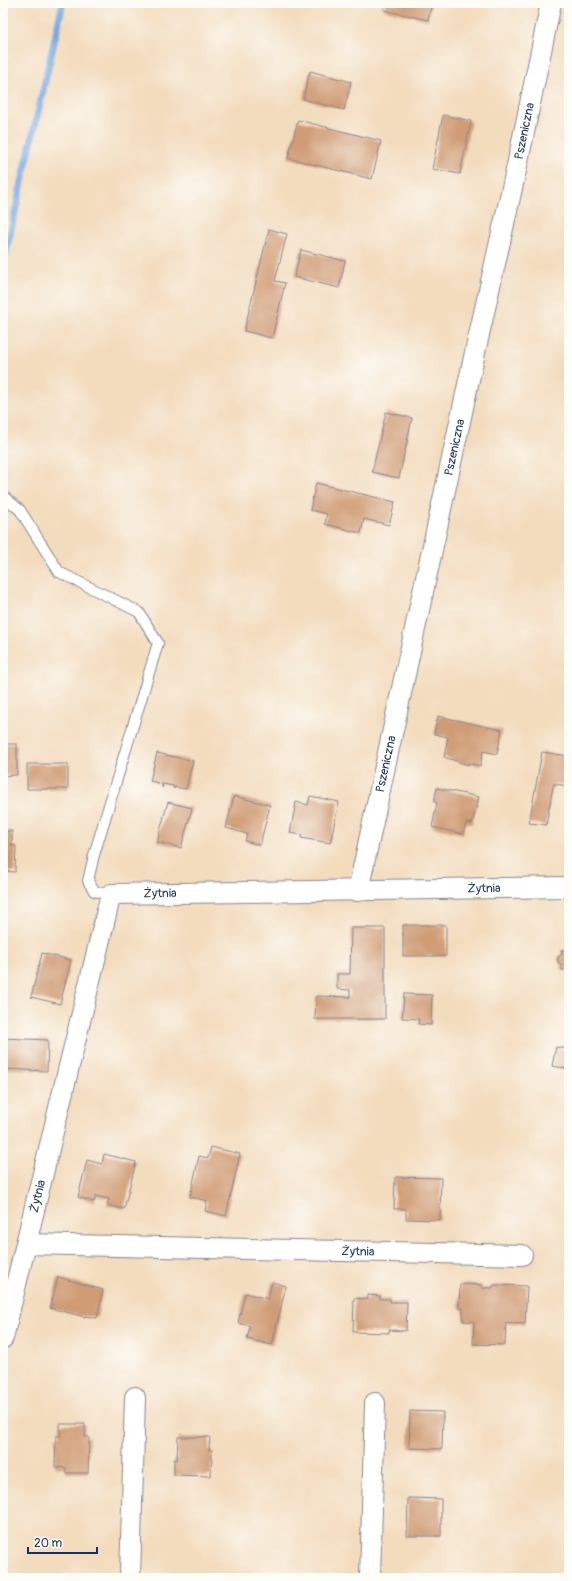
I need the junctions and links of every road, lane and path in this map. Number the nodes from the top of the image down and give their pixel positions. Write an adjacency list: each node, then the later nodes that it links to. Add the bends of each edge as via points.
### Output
1 (551, 3): 4 (street, Pszeniczna)
2 (3, 496): 5 (lane, via 20,510 58,572 139,612 158,643 88,881 94,891)
3 (569, 887): 4 (street, Żytnia)
4 (358, 891): 5 (street, Żytnia)
5 (111, 894): 6 (street, Żytnia)
6 (26, 1244): 7 (street, Żytnia); 8 (street, Żytnia)
7 (522, 1255)
8 (3, 1338)
9 (135, 1397): 11 (street)
10 (374, 1403): 12 (street)
11 (130, 1578)
12 (370, 1578)

